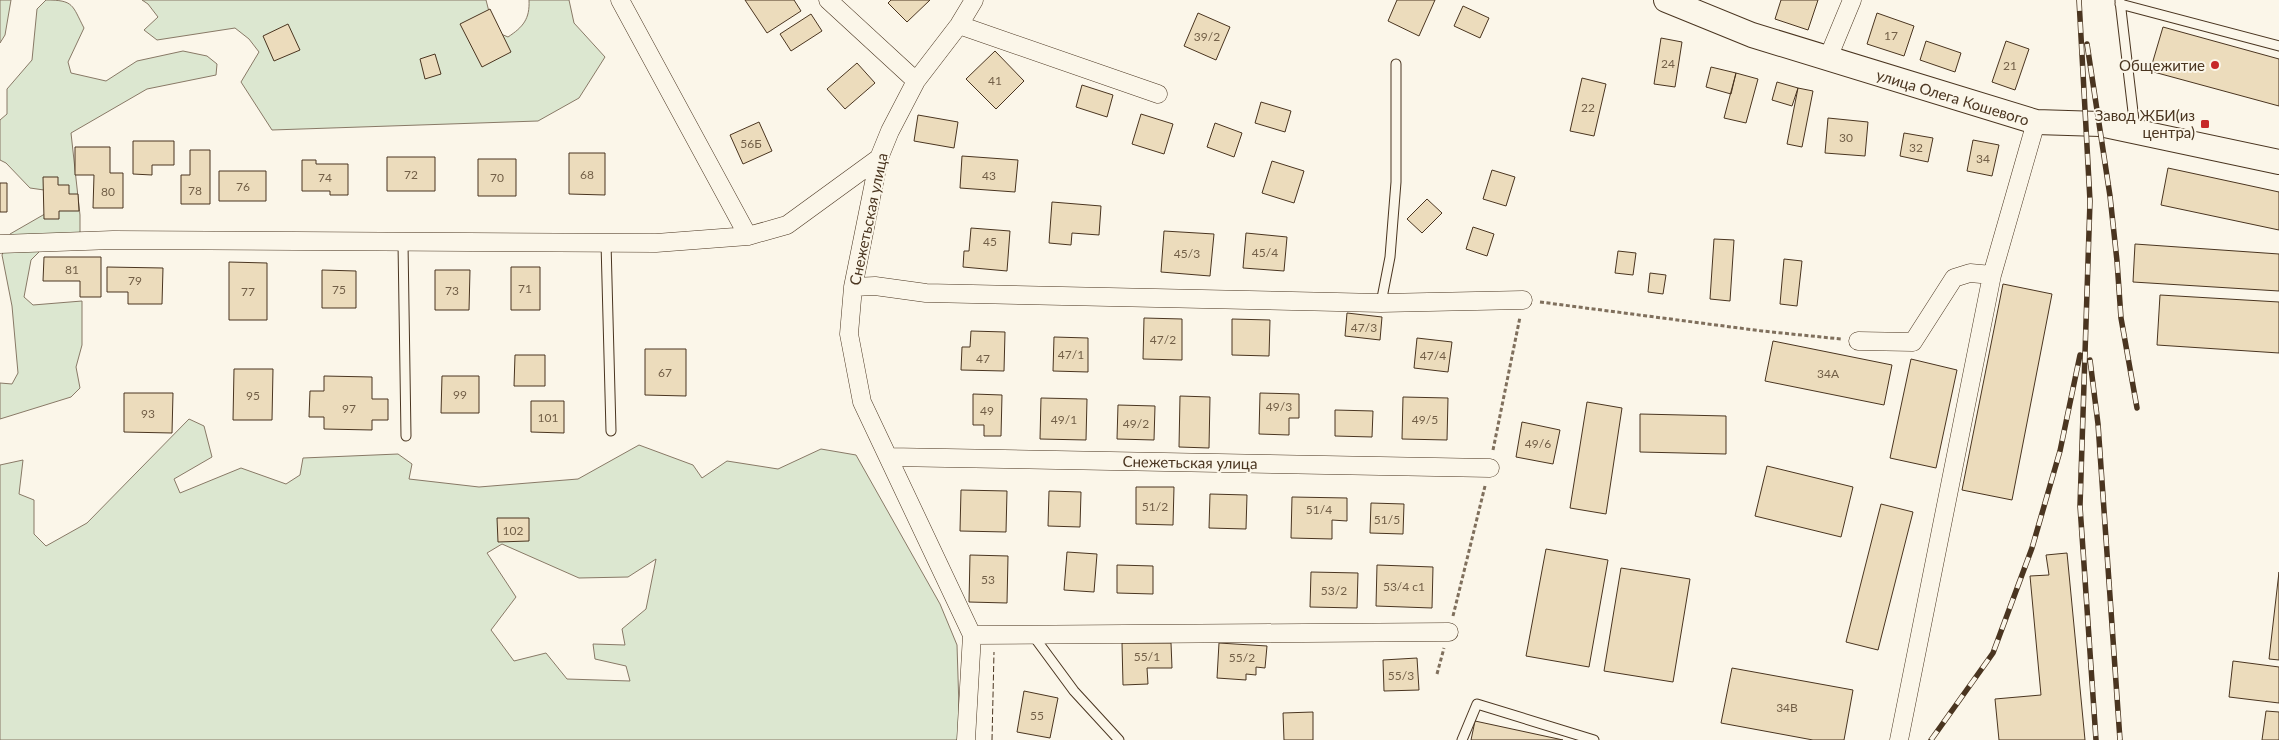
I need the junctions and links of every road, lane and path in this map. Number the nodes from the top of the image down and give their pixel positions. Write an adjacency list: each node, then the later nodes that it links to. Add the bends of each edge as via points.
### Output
1 (620, 0): 17 (street)
2 (828, 0): 11 (street)
3 (974, 0): 7 (street, Снежетьская улица)
4 (1666, 0): 9 (street, улица Олега Кошевого, via 1752,35)
5 (1852, 0): 9 (street)
6 (2120, 2): 8 (lane); 14 (lane)
7 (959, 25): 11 (street, Снежетьская улица); 12 (street)
8 (2279, 46)
9 (1828, 58): 13 (street, улица Олега Кошевого)
10 (1396, 64): 24 (lane, via 1396,182 1390,257)
11 (916, 81): 15 (street, Снежетьская улица)
12 (1158, 94)
13 (2036, 122): 14 (street, улица Олега Кошевого, via 2100,124); 21 (street)
14 (2135, 132): 16 (street, улица Олега Кошевого)
15 (879, 158): 17 (street, via 787,226); 22 (street, Снежетьская улица)
16 (2279, 162)
17 (748, 236): 18 (street)
18 (606, 242): 19 (street); 26 (lane)
19 (403, 243): 20 (street, via 114,240); 27 (lane)
20 (0, 244)
21 (1992, 275): 25 (street, via 1970,273 1954,278 1913,342); 37 (street)
22 (853, 287): 24 (street, via 874,286 926,293); 28 (street, Снежетьская улица, via 849,334 862,402)
23 (1524, 300): 24 (street); 25 (path)
24 (1381, 303)
25 (1858, 340)
26 (611, 431)
27 (406, 436)
28 (889, 457): 29 (street, Снежетьская улица); 32 (street, Снежетьская улица)
29 (1490, 468)
30 (1449, 632): 31 (street)
31 (1032, 634): 32 (street); 34 (lane, via 1074,691)
32 (972, 635): 33 (street, Снежетьская улица)
33 (966, 740)
34 (1119, 740)
35 (1462, 740): 36 (lane, via 1477,704)
36 (1594, 740)
37 (1899, 740)

